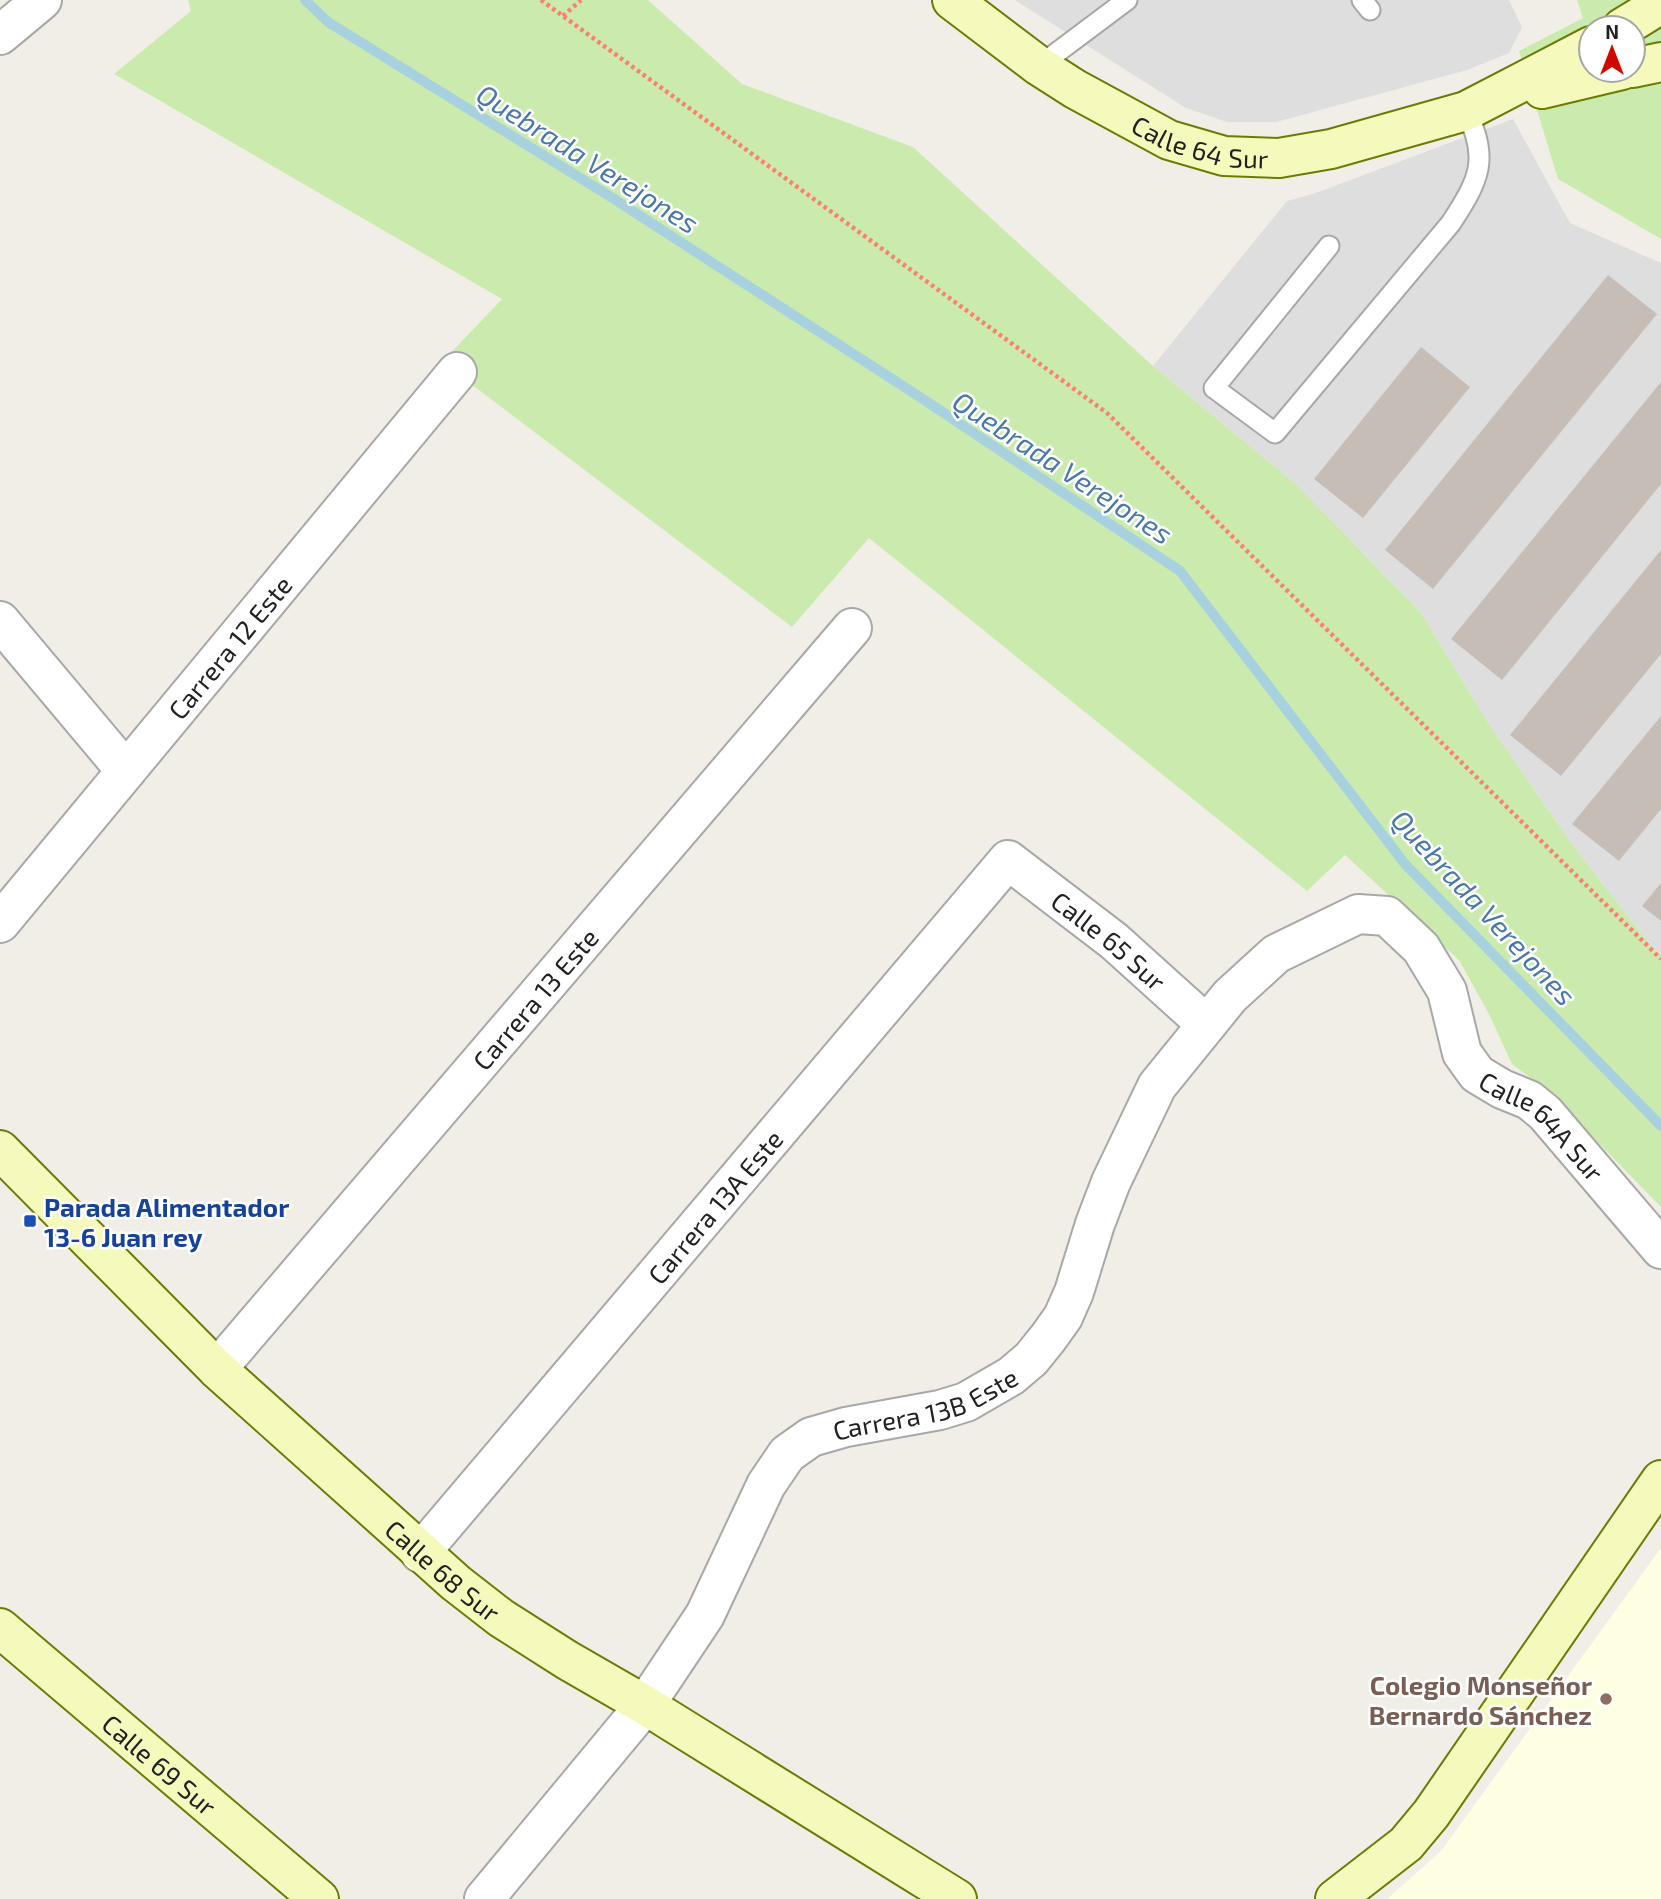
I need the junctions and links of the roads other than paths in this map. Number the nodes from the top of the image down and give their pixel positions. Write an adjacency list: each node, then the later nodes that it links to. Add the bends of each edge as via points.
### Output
1 (42, 0): 6 (street)
2 (952, 0): 8 (street, Calle 64 Sur)
3 (1127, 0): 8 (lane)
4 (1661, 4): 5 (street)
5 (1645, 14)
6 (0, 35)
7 (1577, 53): 10 (street, Calle 64 Sur)
8 (1039, 66): 10 (street, Calle 64 Sur, via 1169,140 1224,156 1279,158 1331,149)
9 (1577, 81): 10 (street, Calle 64 Sur)
10 (1474, 107): 11 (lane, via 1480,168 1468,197 1275,433 1214,388)
11 (1329, 246)
12 (457, 372): 15 (street, Carrera 12 Este)
13 (0, 621): 15 (street)
14 (852, 628): 22 (street, Carrera 13 Este)
15 (126, 771): 18 (street, Carrera 12 Este)
16 (1009, 860): 19 (street, Calle 65 Sur, via 1114,941); 24 (street, Carrera 13A Este)
17 (1358, 914): 19 (street, Carrera 13B Este, via 1276,954); 21 (street, Calle 64A Sur, via 1387,916 1421,948 1447,991 1462,1053 1477,1074 1545,1113)
18 (0, 923)
19 (1206, 1024): 26 (street, Carrera 13B Este, via 1157,1086 1111,1182 1063,1317 1031,1359 966,1402 811,1437 787,1454 766,1485 705,1615)
20 (0, 1150): 22 (street, Calle 68 Sur)
21 (1661, 1249)
22 (217, 1369): 24 (street, Calle 68 Sur)
23 (1661, 1480): 30 (street, via 1431,1814 1406,1844)
24 (420, 1553): 26 (street, Calle 68 Sur, via 501,1618)
25 (0, 1628): 27 (street, Calle 69 Sur)
26 (645, 1705): 28 (street, Carrera 13B Este); 29 (street, Calle 68 Sur)
27 (319, 1899)
28 (484, 1899)
29 (957, 1899)
30 (1335, 1899)

